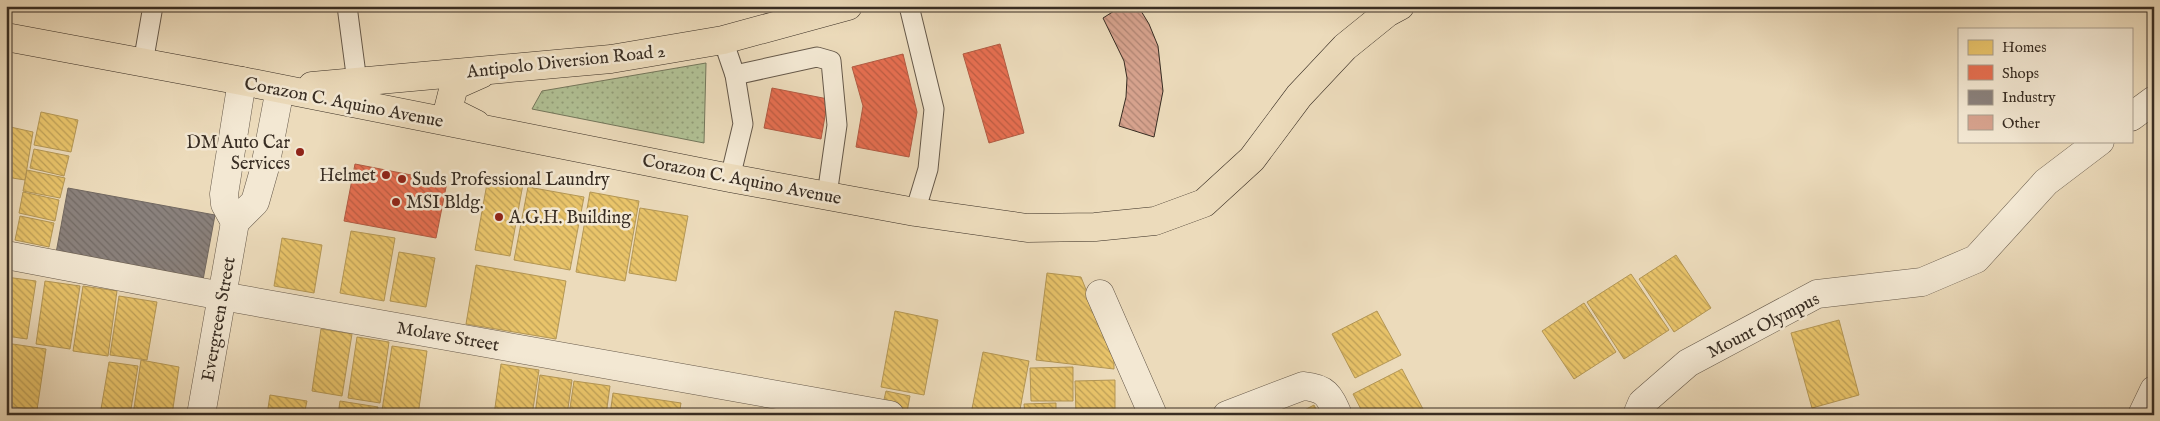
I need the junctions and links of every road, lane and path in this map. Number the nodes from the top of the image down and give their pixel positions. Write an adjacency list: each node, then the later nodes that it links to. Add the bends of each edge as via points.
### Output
1 (153, 6): 9 (lane)
2 (347, 6): 13 (lane)
3 (848, 6): 6 (main road, Antipolo Diversion Road 2)
4 (909, 6): 23 (lane, via 934,109 928,169)
5 (1400, 6): 23 (main road, Corazon C. Aquino Avenue, via 1345,47 1299,96 1252,159 1204,202 1155,221 1095,227 1027,228)
6 (795, 13): 8 (main road, Antipolo Diversion Road 2)
7 (6, 37): 9 (main road, Corazon C. Aquino Avenue)
8 (723, 40): 10 (main road, Antipolo Diversion Road 2, via 611,59); 11 (lane)
9 (143, 62): 12 (main road, Corazon C. Aquino Avenue)
10 (489, 71): 13 (main road, Antipolo Diversion Road 2); 17 (main road, via 454,86 448,110)
11 (735, 75): 21 (lane, via 743,124); 22 (lane, via 817,57 831,60 837,125)
12 (242, 81): 14 (main road, Corazon C. Aquino Avenue); 19 (street)
13 (357, 82): 14 (main road, Antipolo Diversion Road 2)
14 (280, 89): 17 (main road, Corazon C. Aquino Avenue); 20 (street)
15 (2154, 100): 16 (street)
16 (2132, 116)
17 (490, 131): 21 (main road, Corazon C. Aquino Avenue)
18 (2099, 142): 34 (street, Mount Olympus, via 2046,182 1976,259 1922,282 1817,294 1688,363 1642,403)
19 (229, 161): 20 (street); 24 (street, via 224,194 225,204)
20 (265, 167): 24 (street, via 255,202)
21 (730, 178): 22 (main road, Corazon C. Aquino Avenue)
22 (827, 195): 23 (main road, Corazon C. Aquino Avenue)
23 (916, 212)
24 (235, 222): 27 (street, Evergreen Street)
25 (6, 255): 27 (street, Molave Street)
26 (1100, 294): 32 (street)
27 (222, 296): 30 (street, Evergreen Street); 31 (street, Molave Street)
28 (2154, 390): 35 (street)
29 (1333, 404): 33 (street, via 1315,387 1303,386)
30 (201, 415)
31 (890, 415)
32 (1153, 415)
33 (1227, 415)
34 (1637, 415)
35 (2142, 415)

